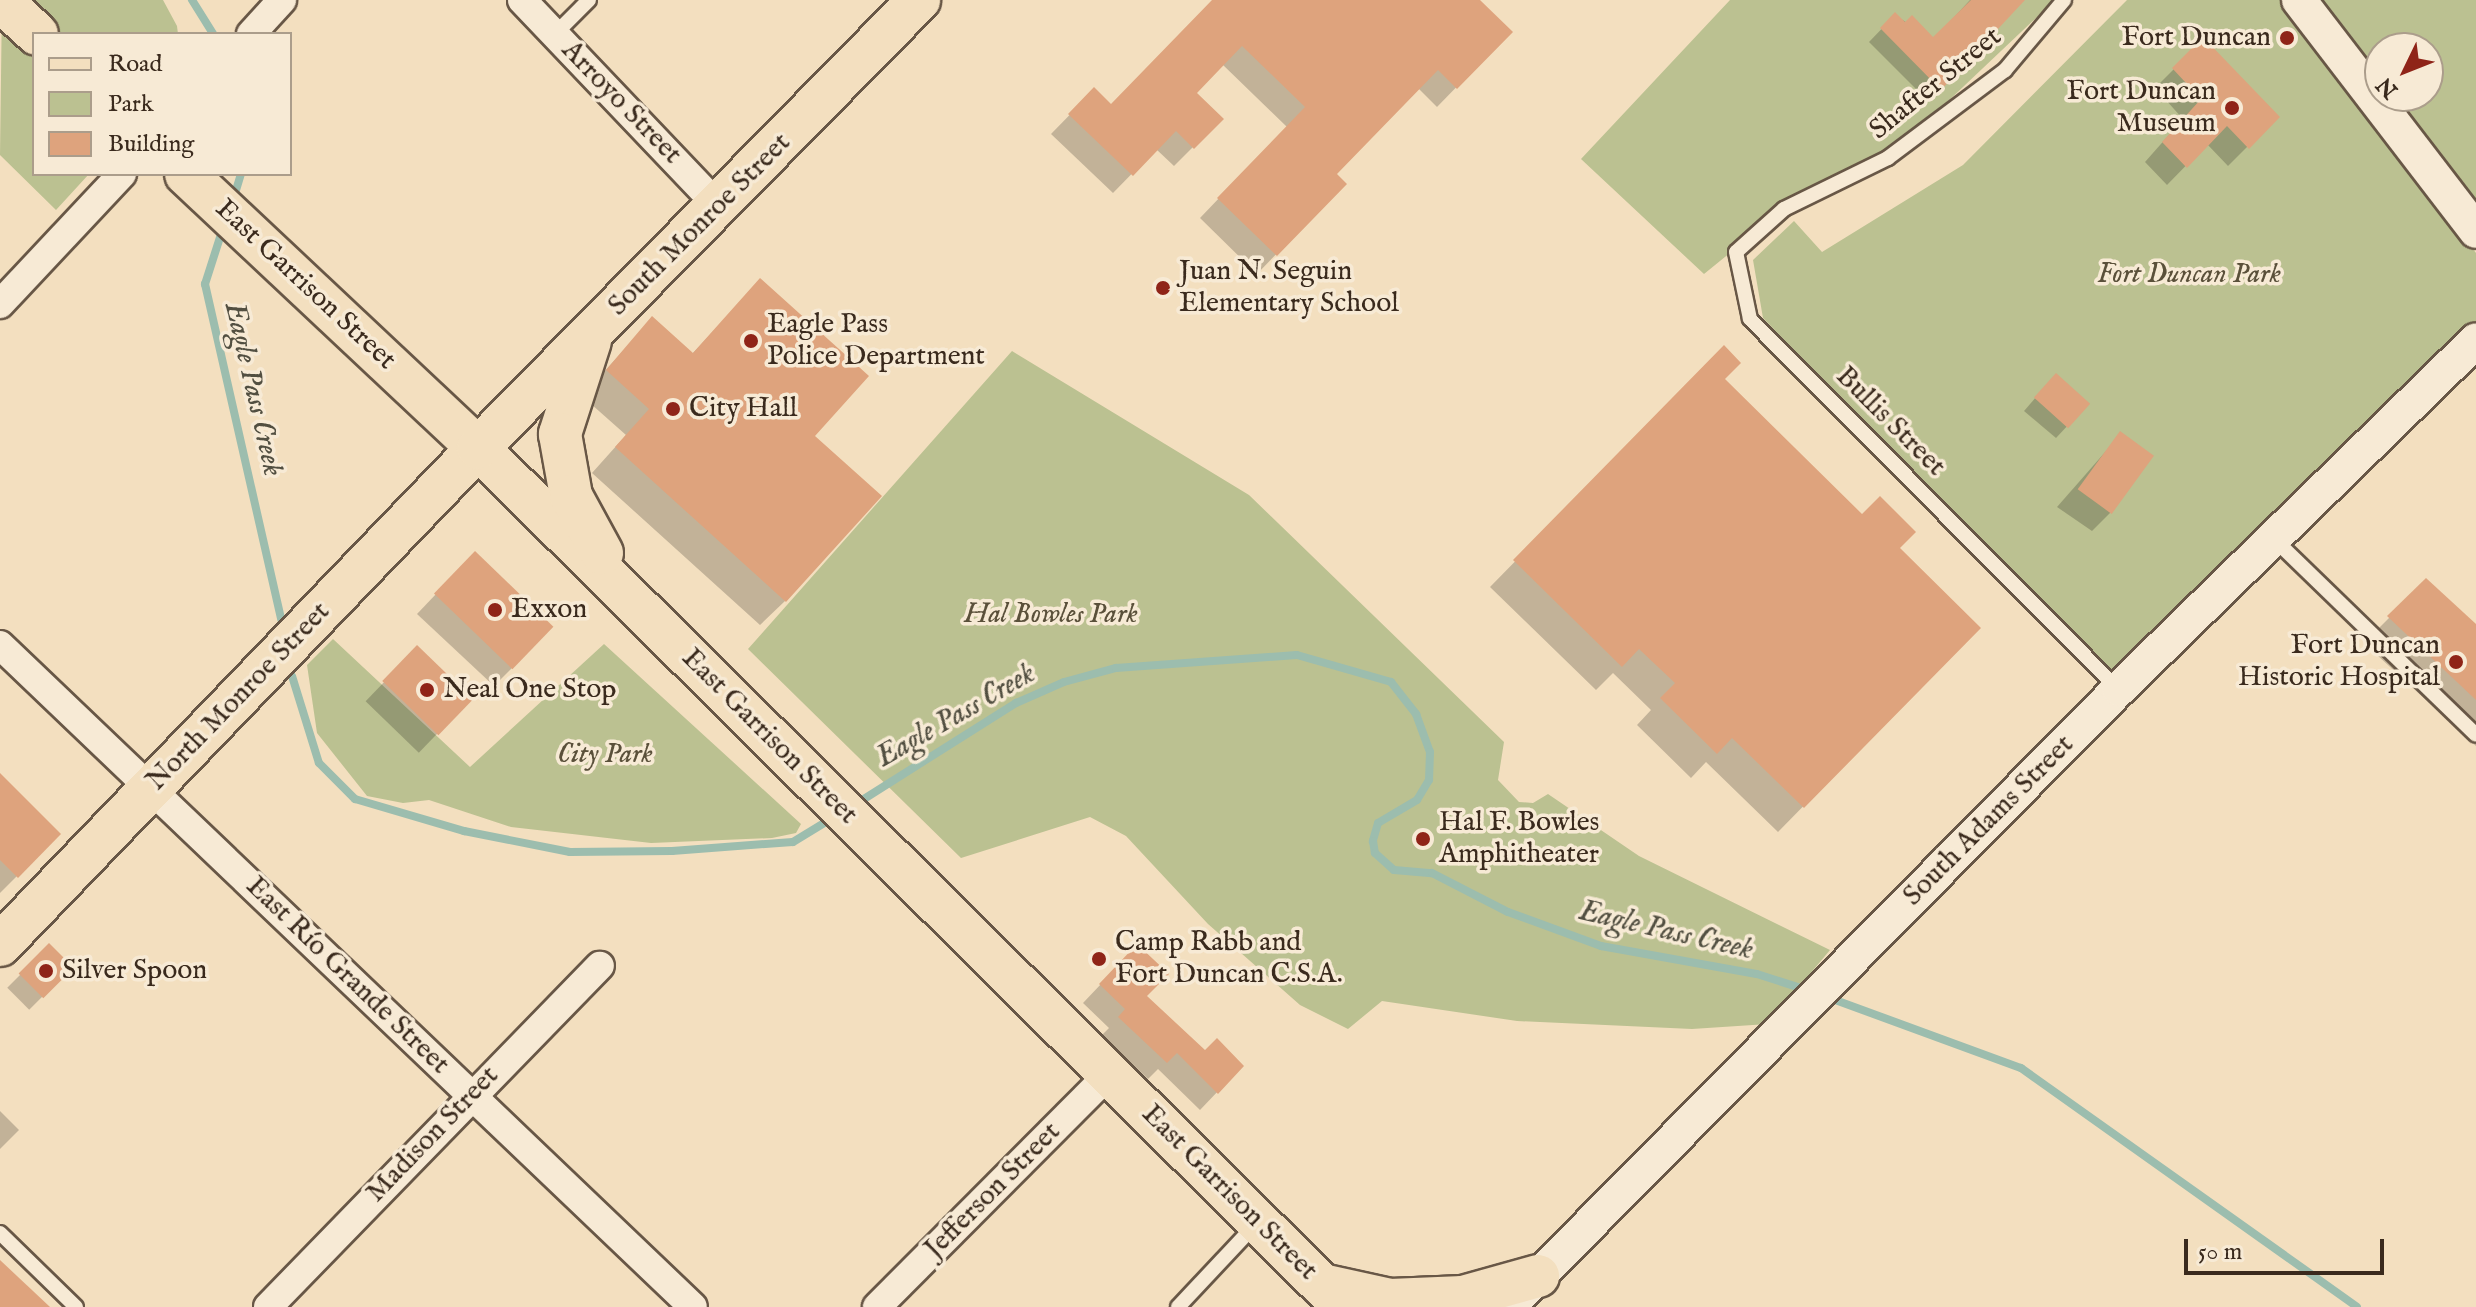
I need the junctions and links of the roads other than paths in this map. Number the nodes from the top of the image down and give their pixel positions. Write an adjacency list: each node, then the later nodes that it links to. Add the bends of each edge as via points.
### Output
1 (0, 0): 8 (main road)
2 (282, 0): 9 (street)
3 (522, 0): 10 (street, Arroyo Street)
4 (589, 0): 10 (lane)
5 (919, 0): 14 (main road, South Monroe Street)
6 (2064, 0): 13 (lane, Shafter Street, via 2005,70 1888,158)
7 (2299, 0): 15 (street)
8 (35, 32)
9 (253, 32)
10 (555, 34): 14 (street, Arroyo Street)
11 (120, 176): 16 (street)
12 (188, 176): 19 (main road, East Garrison Street)
13 (1826, 189): 23 (lane, Bullis Street, via 1784,209 1736,252 1750,319)
14 (719, 207): 17 (main road, South Monroe Street)
15 (2476, 231)
16 (0, 304)
17 (593, 333): 19 (main road, South Monroe Street); 21 (main road, via 560,434 571,496)
18 (2476, 341): 20 (street, South Adams Street)
19 (478, 448): 21 (main road, East Garrison Street); 25 (main road, North Monroe Street)
20 (2273, 539): 23 (street, South Adams Street); 24 (lane)
21 (623, 592): 28 (main road, East Garrison Street)
22 (0, 645): 25 (street, East Río Grande Street)
23 (2119, 689): 32 (street, South Adams Street)
24 (2476, 735)
25 (151, 789): 26 (main road, North Monroe Street); 29 (street, East Río Grande Street)
26 (0, 945)
27 (600, 966): 29 (street, Madison Street)
28 (1108, 1075): 30 (main road, East Garrison Street); 37 (street, Jefferson Street)
29 (472, 1095): 35 (street, Madison Street); 36 (street, East Río Grande Street)
30 (1258, 1222): 33 (main road, East Garrison Street); 38 (lane)
31 (0, 1233): 34 (lane)
32 (1538, 1276): 33 (main road, via 1463,1297); 39 (street, South Adams Street)
33 (1333, 1296)
34 (76, 1307)
35 (268, 1307)
36 (693, 1307)
37 (877, 1307)
38 (1178, 1307)
39 (1508, 1307)

